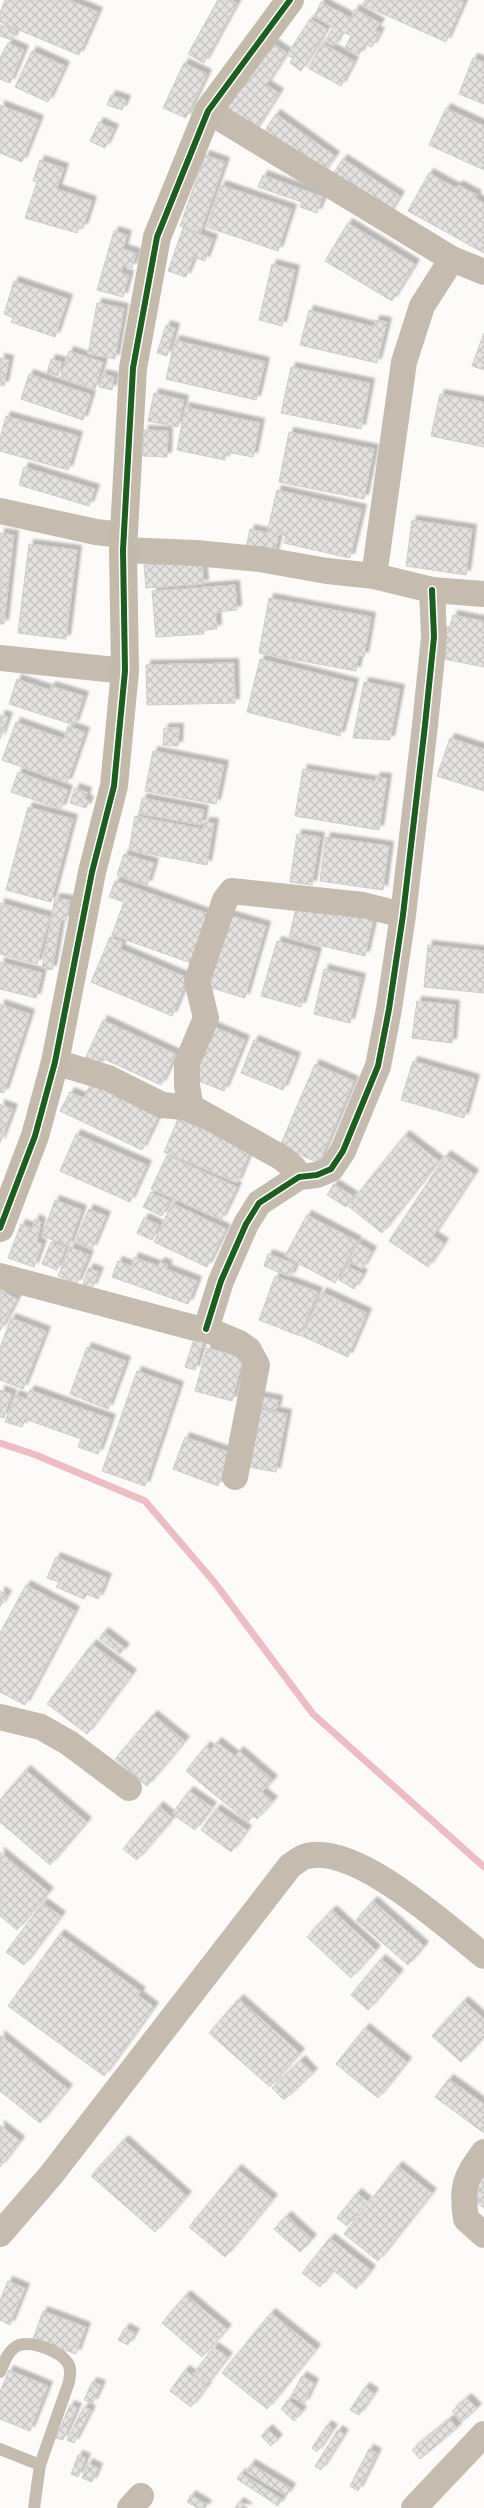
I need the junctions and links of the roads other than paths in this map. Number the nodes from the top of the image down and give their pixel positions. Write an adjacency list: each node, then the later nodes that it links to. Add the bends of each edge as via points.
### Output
1 (290, 0): 2 (street)
2 (208, 111): 3 (street); 6 (street, via 157,237 133,368)
3 (452, 259): 4 (street); 7 (street, via 422,306 404,362)
4 (484, 272)
5 (0, 511): 6 (street, via 96,532)
6 (123, 542): 7 (street); 11 (street)
7 (374, 576): 8 (street)
8 (432, 590): 9 (street); 12 (street, via 434,637)
9 (484, 594)
10 (0, 658): 11 (street)
11 (125, 671): 13 (street, via 114,786 92,872)
12 (403, 915): 14 (street, via 363,905 232,891 225,900 197,981 206,1018 187,1063 187,1085); 15 (street, via 378,1066 343,1151 331,1169)
13 (55, 1062): 14 (street, via 108,1078 162,1105); 16 (street, via 35,1136)
14 (193, 1108): 15 (street, via 282,1158)
15 (299, 1177): 18 (street, via 259,1203 221,1281)
16 (0, 1228)
17 (0, 1276): 18 (street)
18 (206, 1329): 19 (street, via 249,1350 257,1365)
19 (234, 1476)
20 (0, 1717): 21 (street, via 41,1727)
21 (129, 1788)
22 (484, 1956): 24 (street, via 387,1881 333,1856 306,1856 290,1866 51,2175)
23 (484, 2152): 25 (street, via 471,2169 462,2194 466,2219)
24 (0, 2234)
25 (484, 2235)
26 (0, 2372): 29 (lane, via 8,2353 24,2343 53,2352 67,2362 71,2371)
27 (484, 2434): 31 (street)
28 (0, 2449): 29 (lane)
29 (40, 2465): 30 (lane)
30 (34, 2508)
31 (414, 2508)

